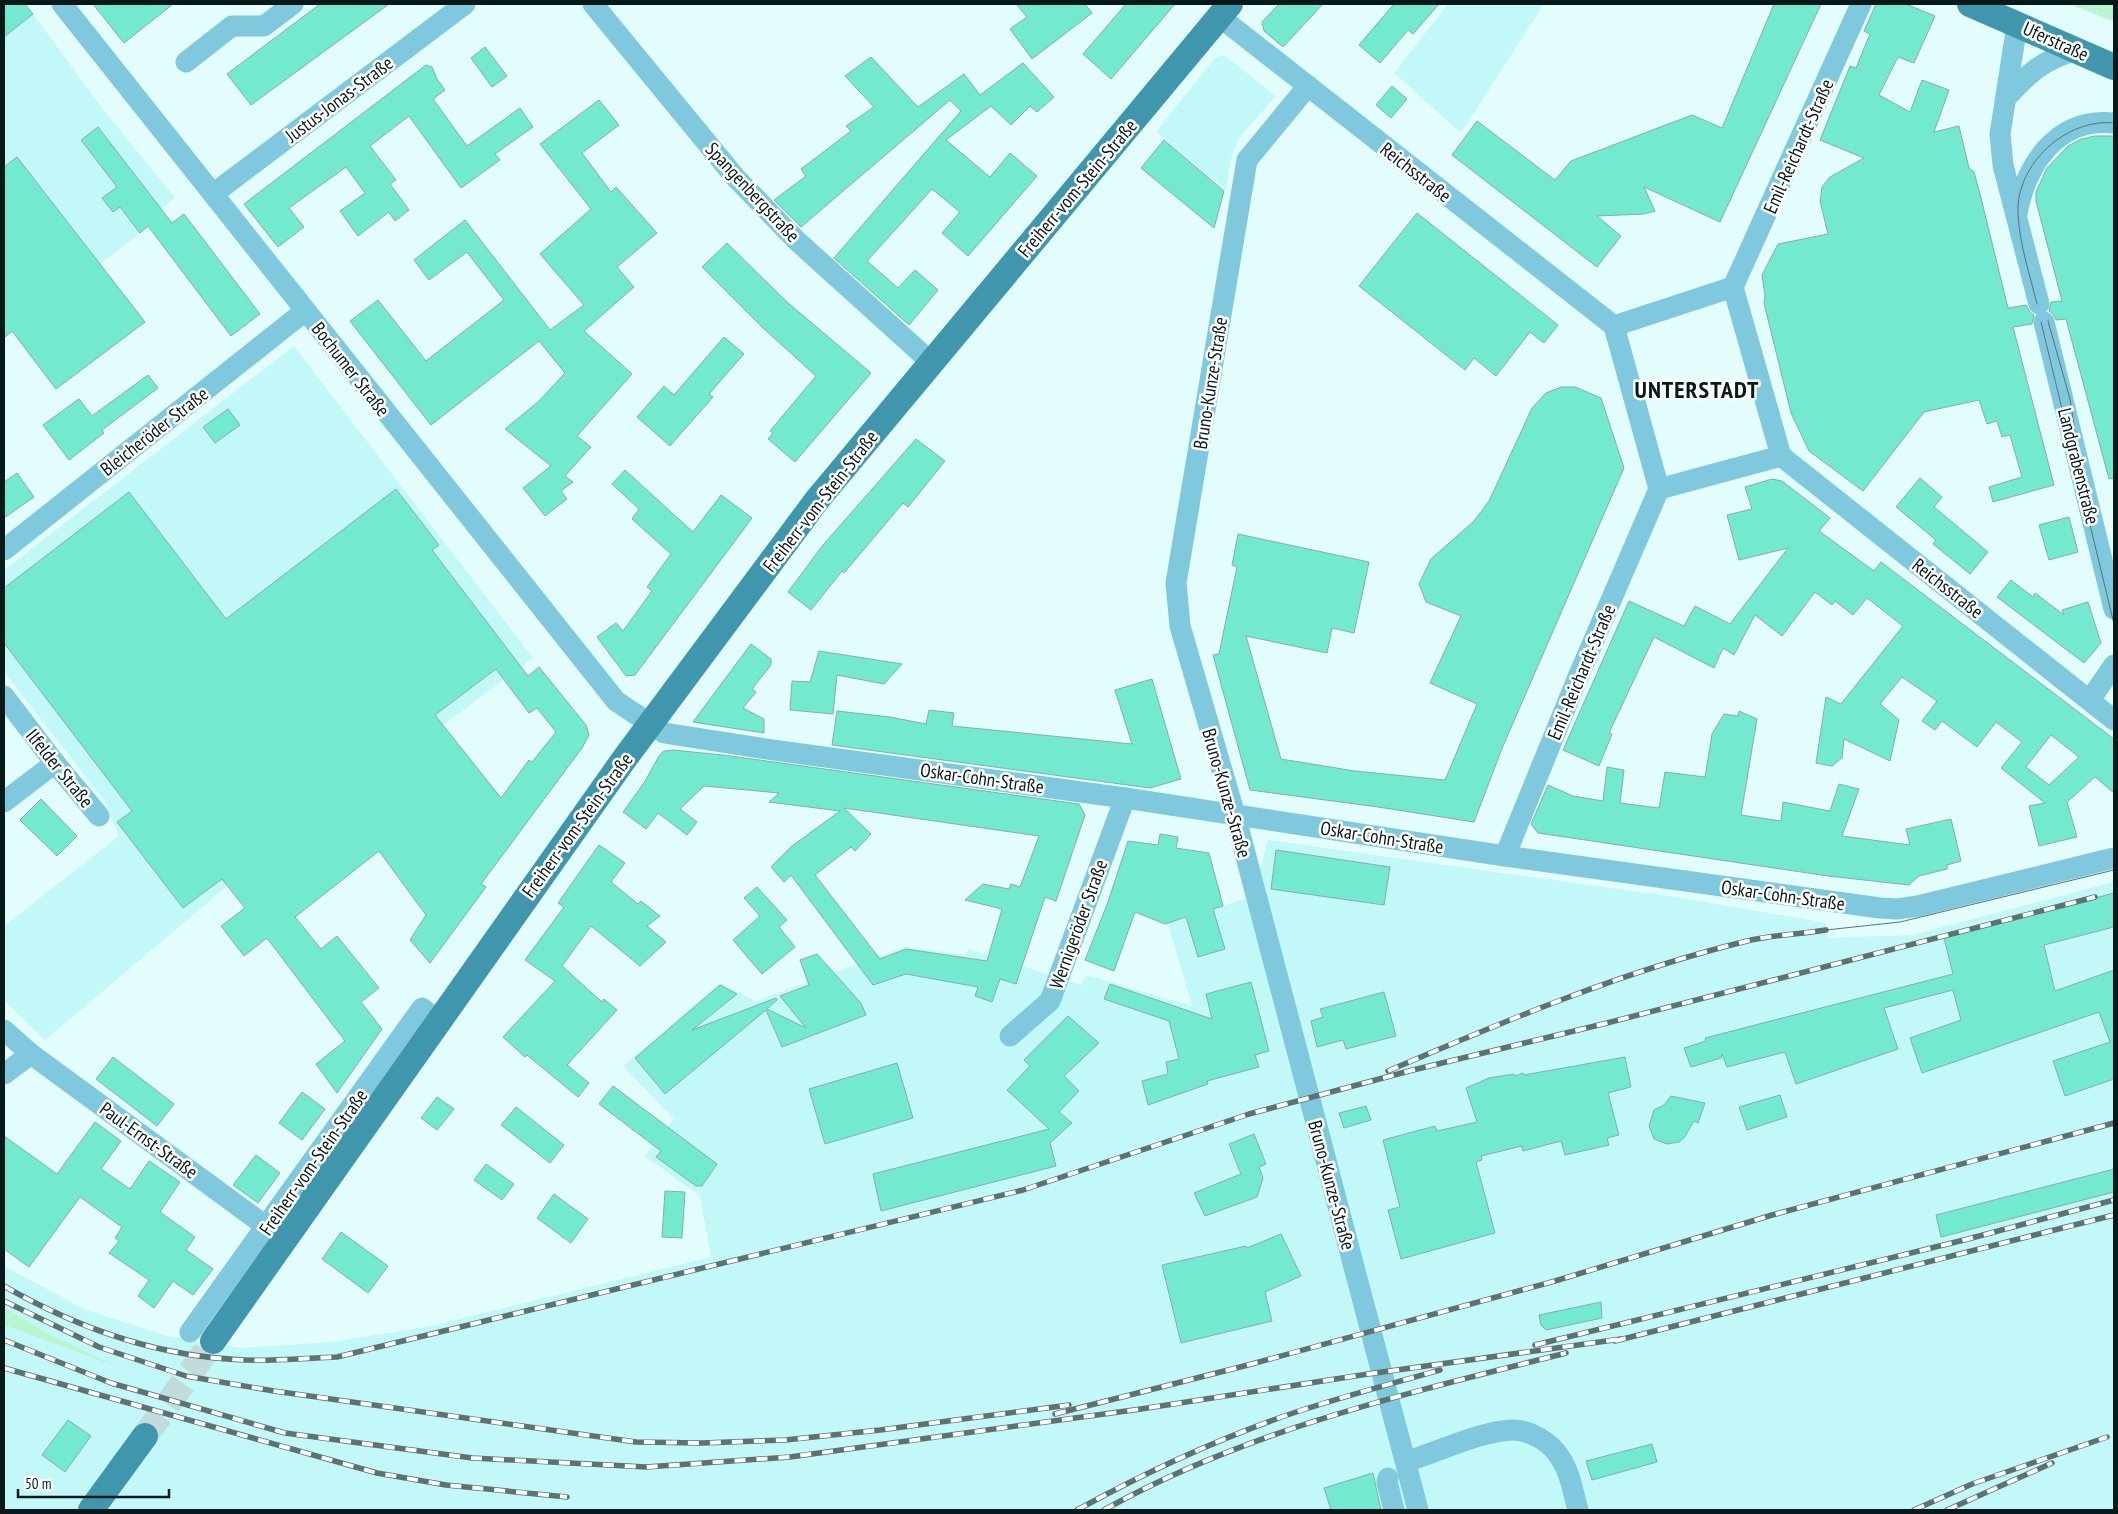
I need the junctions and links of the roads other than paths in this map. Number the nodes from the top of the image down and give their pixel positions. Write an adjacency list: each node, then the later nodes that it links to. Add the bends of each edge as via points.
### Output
1 (62, 4): 15 (street, Bochumer Straße)
2 (293, 4): 10 (street, via 264,26 232,26)
3 (465, 4): 15 (street, Justus-Jonas-Straße)
4 (593, 4): 20 (street, Spangenbergstraße, via 735,177 796,240)
5 (1861, 4): 17 (street, Emil-Reichardt-Straße)
6 (1970, 4): 8 (main road, Uferstraße)
7 (1225, 10): 12 (street, Reichsstraße); 20 (main road, Freiherr-vom-Stein-Straße)
8 (2017, 24): 9 (main road, Uferstraße); 13 (street, Landgrabenstraße)
9 (2076, 50): 11 (main road, Uferstraße); 13 (street, via 2052,58)
10 (186, 62)
11 (2114, 67)
12 (1308, 86): 19 (street, Reichsstraße); 33 (street, Bruno-Kunze-Straße, via 1247,160 1176,583 1180,626)
13 (2007, 97): 16 (street, Landgrabenstraße, via 2000,134 2003,165)
14 (2114, 123): 16 (street, Landgrabenstraße, via 2082,127 2057,140 2035,162 2022,189)
15 (213, 194): 18 (street, Bochumer Straße)
16 (2017, 214): 24 (street, Landgrabenstraße)
17 (1733, 287): 19 (street); 21 (street)
18 (305, 312): 23 (street, Bleicheröder Straße); 29 (street, Bochumer Straße, via 616,701)
19 (1614, 326): 22 (street)
20 (932, 363): 29 (main road, Freiherr-vom-Stein-Straße, via 817,500)
21 (1781, 456): 22 (street); 27 (street, Reichsstraße)
22 (1658, 489): 35 (street, Emil-Reichardt-Straße)
23 (4, 550)
24 (2114, 609)
25 (2114, 665): 27 (street)
26 (4, 696): 30 (street, Ilfelder Straße)
27 (2090, 700): 28 (street, Reichsstraße)
28 (2114, 720)
29 (650, 724): 31 (street, Oskar-Cohn-Straße, via 664,733); 37 (main road, Freiherr-vom-Stein-Straße)
30 (55, 763): 32 (street); 34 (street, Ilfelder Straße)
31 (1125, 798): 33 (street, Oskar-Cohn-Straße); 39 (street, Wernigeröder Straße, via 1050,1001)
32 (4, 802)
33 (1235, 815): 35 (street, Oskar-Cohn-Straße); 49 (street, Bruno-Kunze-Straße)
34 (99, 816)
35 (1506, 856): 36 (street, Oskar-Cohn-Straße, via 1898,909)
36 (2114, 858)
37 (440, 1022): 42 (street, Freiherr-vom-Stein-Straße, via 422,1008); 43 (main road, Freiherr-vom-Stein-Straße)
38 (4, 1030): 40 (street, Paul-Ernst-Straße)
39 (1010, 1036)
40 (31, 1054): 41 (street); 42 (street, Paul-Ernst-Straße)
41 (4, 1074)
42 (267, 1226): 43 (street, Freiherr-vom-Stein-Straße)
43 (201, 1336)
44 (145, 1436): 47 (main road)
45 (1417, 1458): 50 (street, via 1493,1433 1514,1430 1539,1437 1559,1455)
46 (1388, 1478): 48 (street)
47 (91, 1510)
48 (1394, 1510)
49 (1418, 1510)
50 (1578, 1510)

